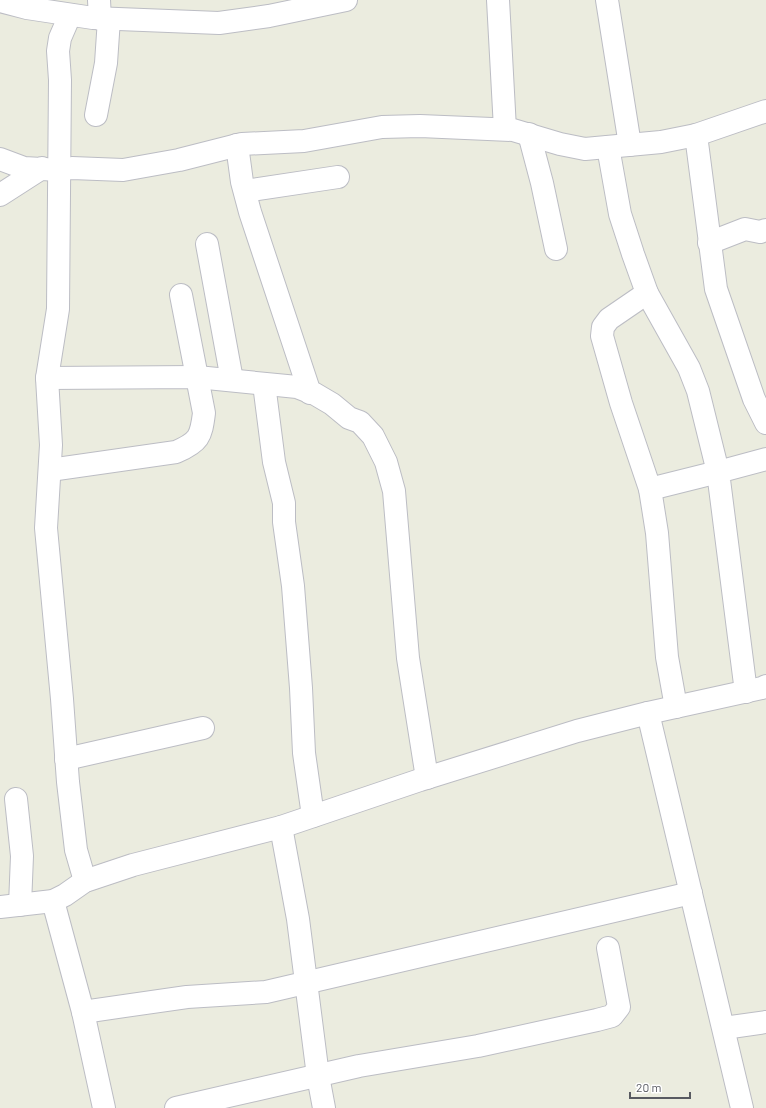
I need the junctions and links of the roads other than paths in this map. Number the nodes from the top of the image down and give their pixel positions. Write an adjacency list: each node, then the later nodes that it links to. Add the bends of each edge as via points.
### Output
1 (346, 0): 5 (street)
2 (498, 0): 10 (street)
3 (608, 0): 14 (street)
4 (0, 1): 7 (street)
5 (289, 6): 6 (street, via 219,23)
6 (103, 13): 7 (street); 9 (street, via 106,63)
7 (70, 15): 17 (street, via 60,38 58,51 60,80)
8 (766, 111): 12 (street)
9 (96, 115)
10 (505, 129): 11 (street); 13 (street, via 382,127 304,141)
11 (529, 134): 15 (street, via 585,149); 24 (street)
12 (696, 135): 14 (street); 22 (street)
13 (237, 145): 17 (street, via 179,160 123,170); 19 (street)
14 (630, 145): 15 (street)
15 (608, 147): 25 (street, via 620,214)
16 (0, 159): 17 (street, via 24,168)
17 (51, 169): 20 (street); 28 (street, via 58,309)
18 (338, 177): 19 (street)
19 (245, 191): 31 (street)
20 (0, 195)
21 (766, 230): 22 (street, via 760,232 745,229)
22 (709, 243): 32 (street, via 716,289 754,399)
23 (207, 244): 29 (street)
24 (556, 249)
25 (647, 293): 35 (street, via 689,368 698,391); 36 (street, via 609,319 603,327 602,336)
26 (181, 295): 27 (street)
27 (197, 377): 28 (street); 29 (street); 34 (street, via 204,413 202,430 198,439 187,447 156,456)
28 (47, 378): 34 (street)
29 (232, 380): 30 (street)
30 (264, 384): 31 (street, via 297,387); 44 (street, via 274,462 284,503 284,522 293,586 304,753)
31 (310, 393): 42 (street, via 332,404 349,418 360,422 373,436 386,462 394,491 408,658)
32 (766, 423)
33 (766, 459): 35 (street)
34 (50, 470): 41 (street, via 46,528)
35 (718, 472): 36 (street); 37 (street)
36 (650, 489): 38 (street, via 657,533 667,657)
37 (760, 691): 38 (street)
38 (676, 707): 39 (street)
39 (648, 713): 42 (street, via 577,731); 47 (street)
40 (202, 728): 41 (street)
41 (66, 759): 46 (street, via 76,850)
42 (427, 778): 44 (street)
43 (16, 799): 49 (street, via 22,856)
44 (312, 816): 45 (street)
45 (280, 827): 46 (street, via 134,865); 51 (street, via 298,919)
46 (85, 881): 48 (street)
47 (691, 893): 51 (street); 54 (street)
48 (53, 901): 49 (street); 52 (street)
49 (10, 906)
50 (608, 948): 55 (street, via 619,1007 612,1016 478,1046 359,1066)
51 (307, 983): 52 (street, via 266,992 187,997); 55 (street)
52 (84, 1012): 56 (street)
53 (766, 1022): 54 (street)
54 (724, 1028): 59 (street)
55 (318, 1076): 57 (street); 58 (street)
56 (104, 1108)
57 (176, 1108)
58 (324, 1108)
59 (742, 1108)

